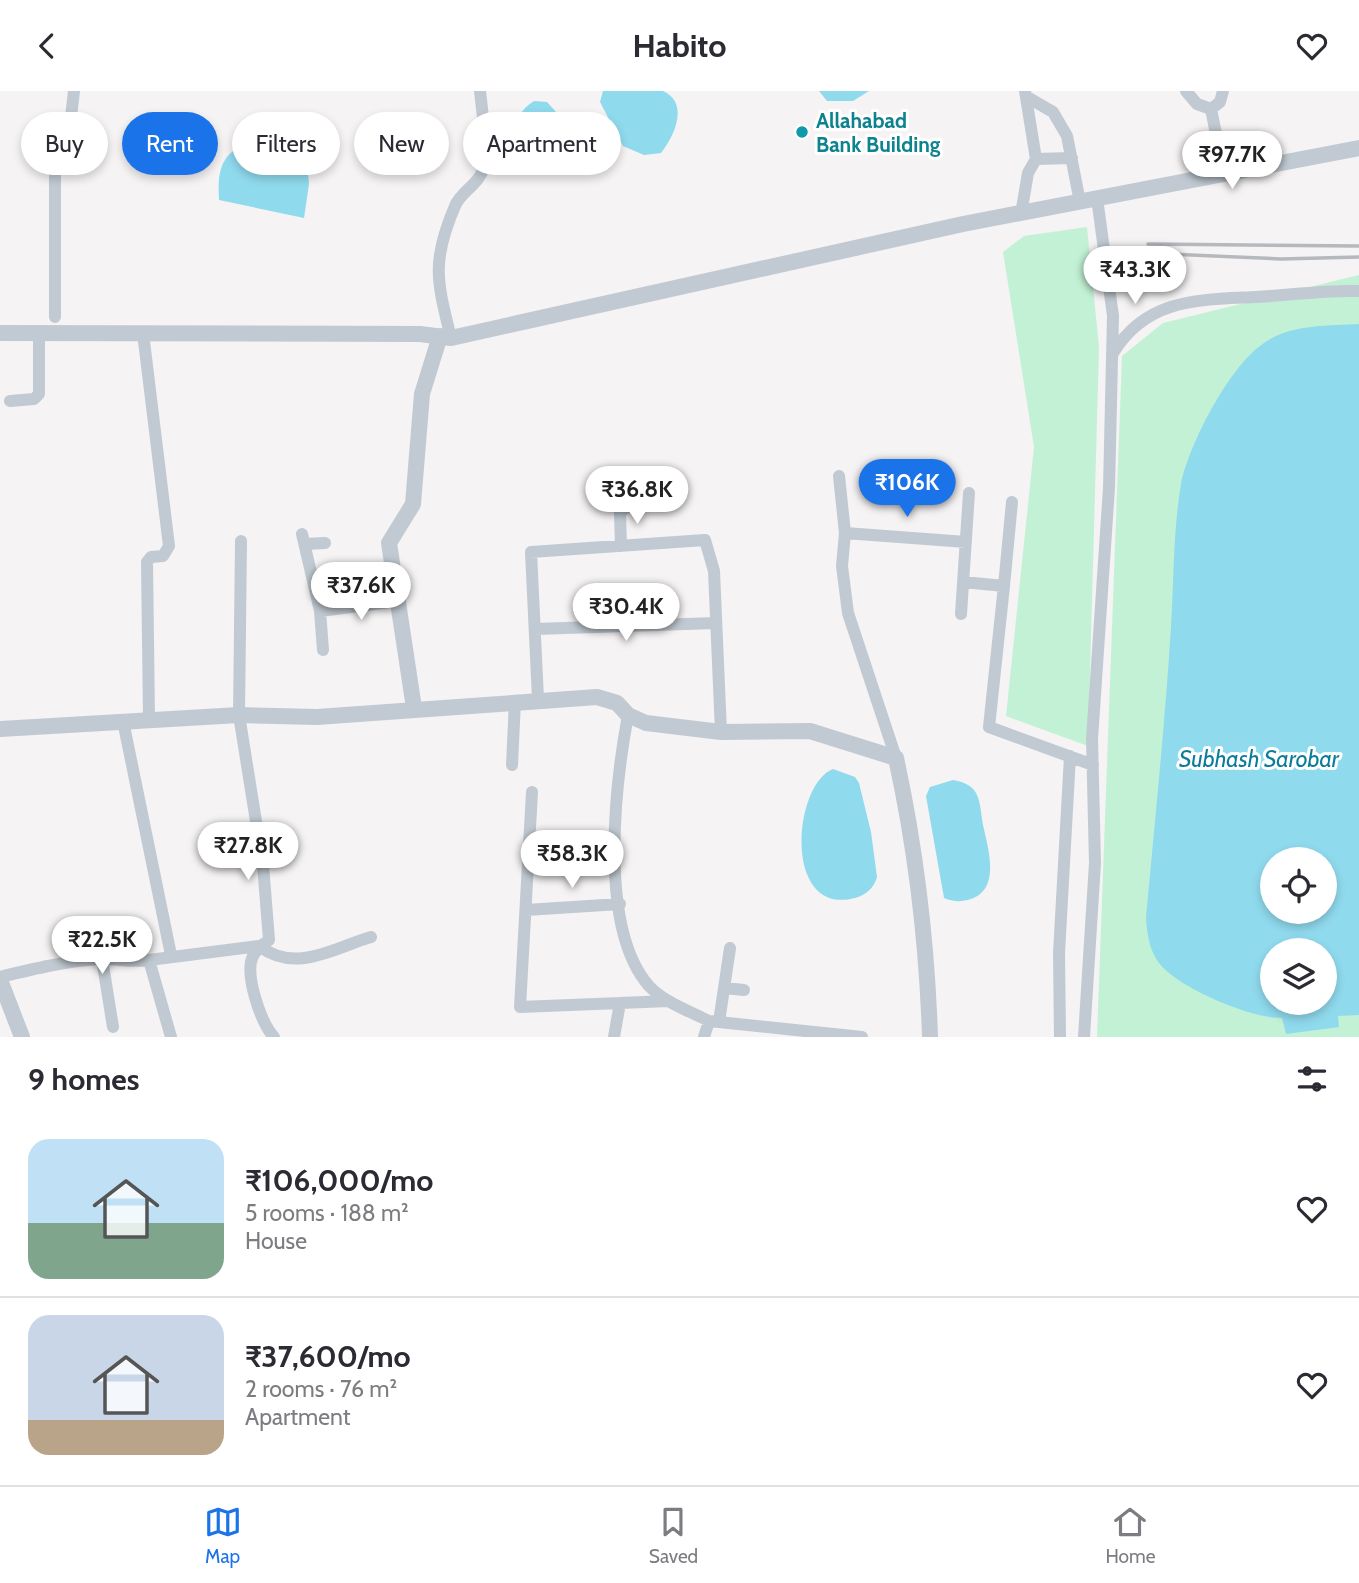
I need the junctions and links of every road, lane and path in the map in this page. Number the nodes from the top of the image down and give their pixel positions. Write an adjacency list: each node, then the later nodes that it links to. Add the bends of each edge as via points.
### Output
1 (74, 91): 16 (street, via 71,117 55,145)
2 (480, 91): 3 (street); 20 (street, via 484,165 478,181 455,203 437,258)
3 (486, 91)
4 (1186, 91): 7 (street, via 1197,104)
5 (1223, 91): 7 (street, via 1220,102)
6 (1026, 94): 9 (street, via 1053,112 1067,136); 10 (street)
7 (1211, 109): 11 (street)
8 (1359, 148): 11 (street)
9 (1072, 158): 10 (street); 13 (street)
10 (1036, 159): 14 (street, via 1028,173)
11 (1224, 174): 12 (street)
12 (1097, 198): 13 (street); 21 (street, via 1113,316)
13 (1080, 202): 14 (street)
14 (1021, 214): 20 (street)
15 (1359, 291): 21 (street, via 1188,301 1156,311 1124,334)
16 (55, 317)
17 (0, 333): 18 (street)
18 (39, 333): 19 (street); 22 (street, via 38,398)
19 (143, 333): 20 (street); 45 (street, via 169,546 163,556 147,562)
20 (445, 337): 34 (street, via 422,394 413,505 389,543)
21 (1112, 353): 52 (street)
22 (10, 401)
23 (839, 476): 27 (street)
24 (969, 493): 29 (street)
25 (644, 501): 31 (street, via 620,513)
26 (1012, 502): 33 (street)
27 (845, 533): 29 (street); 50 (street, via 842,566 848,613)
28 (241, 541): 43 (street)
29 (966, 542): 32 (street)
30 (324, 543): 35 (street, via 303,539)
31 (621, 546): 37 (street, via 705,540 714,571); 38 (street, via 531,552)
32 (963, 582): 33 (street); 36 (street)
33 (1004, 586): 49 (street, via 989,727)
34 (398, 600): 35 (street); 42 (street)
35 (320, 611): 39 (street)
36 (961, 614)
37 (716, 623): 38 (street); 48 (street)
38 (535, 629): 40 (street)
39 (323, 649)
40 (538, 699): 41 (street); 44 (street, via 608,698)
41 (514, 701): 42 (street); 51 (street)
42 (414, 708): 43 (street, via 317,717)
43 (239, 715): 45 (street); 57 (street, via 263,865 269,940)
44 (628, 715): 48 (street, via 646,723); 54 (street, via 614,827)
45 (149, 719): 46 (street)
46 (122, 721): 47 (street); 59 (street)
47 (0, 729)
48 (721, 732): 50 (street, via 810,731)
49 (1070, 756): 52 (street); 76 (street, via 1059,953)
50 (896, 758): 75 (street, via 921,909)
51 (512, 765)
52 (1093, 765): 77 (street, via 1095,863)
53 (532, 792): 55 (street)
54 (620, 904): 55 (street); 65 (street, via 640,972)
55 (526, 910): 66 (street, via 520,1007)
56 (371, 937): 57 (street, via 312,959 289,959)
57 (259, 946): 59 (street, via 212,955); 69 (street, via 251,959 256,1005)
58 (730, 948): 63 (street)
59 (171, 955): 61 (street)
60 (102, 959): 61 (street); 62 (street); 68 (street)
61 (149, 960): 71 (street)
62 (0, 978): 70 (street)
63 (724, 988): 64 (street); 67 (street)
64 (744, 990)
65 (669, 1001): 66 (street); 67 (street)
66 (620, 1003): 72 (street)
67 (714, 1022): 73 (street); 74 (street)
68 (113, 1027)
69 (267, 1035)
70 (22, 1037)
71 (171, 1037)
72 (614, 1037)
73 (704, 1037)
74 (862, 1037)
75 (930, 1037)
76 (1060, 1037)
77 (1084, 1037)

